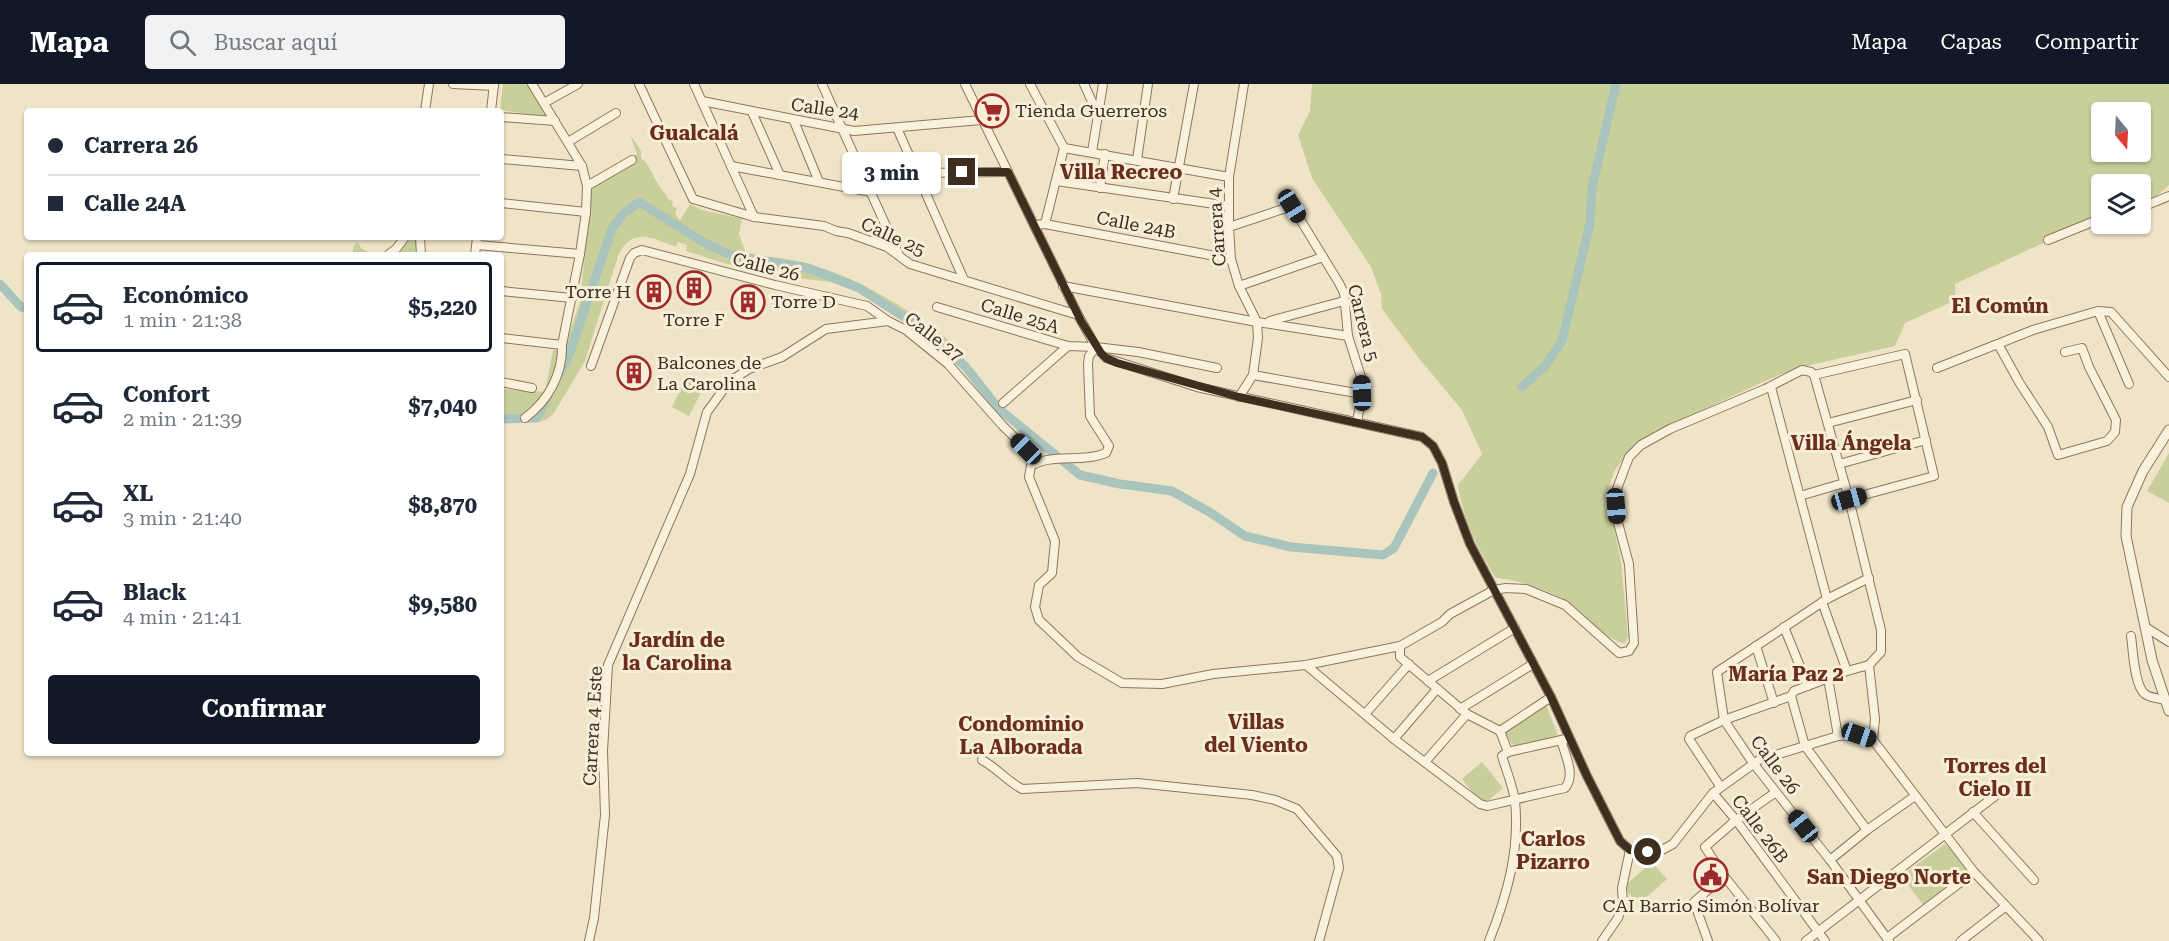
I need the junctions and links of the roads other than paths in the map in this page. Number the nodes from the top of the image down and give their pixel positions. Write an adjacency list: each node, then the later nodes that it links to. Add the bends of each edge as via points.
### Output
1 (429, 84): 18 (street)
2 (453, 84): 15 (street)
3 (532, 84): 17 (street)
4 (578, 84): 17 (street)
5 (639, 84): 54 (street, Calle 25, via 693,199)
6 (694, 84): 16 (street)
7 (822, 84): 28 (street)
8 (965, 84): 24 (street)
9 (1030, 84): 30 (street)
10 (1084, 84): 23 (street)
11 (1103, 84): 23 (street)
12 (1148, 84): 35 (street)
13 (1194, 84): 38 (street)
14 (1244, 84): 42 (street, Carrera 4)
15 (494, 85): 19 (street)
16 (702, 101): 20 (street, Calle 24); 37 (street)
17 (544, 103): 25 (street)
18 (425, 108)
19 (490, 108)
20 (752, 111): 26 (street, Calle 24); 41 (street)
21 (616, 113): 29 (street)
22 (504, 117): 25 (street)
23 (1099, 117): 31 (street)
24 (981, 120): 27 (street, Calle 24); 39 (street)
25 (555, 121): 29 (street)
26 (794, 121): 28 (street, Calle 24); 44 (street)
27 (897, 128): 28 (street, Calle 24); 40 (street)
28 (843, 130): 47 (street)
29 (567, 142): 36 (street)
30 (1064, 148): 31 (street); 43 (street)
31 (1092, 152): 32 (street)
32 (1105, 154): 35 (street); 46 (street)
33 (504, 159): 36 (street)
34 (632, 160): 45 (street)
35 (1137, 160): 38 (street)
36 (582, 166): 45 (street)
37 (731, 166): 41 (street); 54 (street)
38 (1177, 169): 42 (street); 49 (street)
39 (1008, 172): 40 (street); 57 (street)
40 (916, 173): 67 (street)
41 (780, 175): 44 (street)
42 (1229, 177): 52 (street, Carrera 4)
43 (1056, 181): 46 (street); 56 (street)
44 (819, 182): 47 (street)
45 (587, 186): 53 (street)
46 (1100, 188): 49 (street)
47 (871, 192): 64 (street)
48 (2169, 196): 51 (street)
49 (1173, 199): 52 (street)
50 (504, 203): 53 (street)
51 (2151, 204)
52 (1229, 206): 58 (street, Carrera 4)
53 (586, 212): 63 (street)
54 (754, 217): 64 (street, Calle 25, via 824,226 880,244)
55 (2091, 222): 60 (street)
56 (1045, 224): 57 (street, Calle 24B); 66 (street, Calle 24B)
57 (1035, 225): 68 (street)
58 (1229, 227): 65 (street, Carrera 5, via 1292,206); 66 (street, Carrera 4)
59 (403, 240): 62 (street)
60 (2048, 240)
61 (477, 241): 63 (street)
62 (392, 252)
63 (580, 254): 71 (street)
64 (899, 255): 67 (street, Calle 25, via 910,264)
65 (1323, 256): 69 (street); 72 (street, Carrera 5, via 1339,283)
66 (1231, 259): 69 (street, Carrera 4)
67 (964, 280): 75 (street, Calle 25)
68 (1063, 286): 75 (street); 77 (street)
69 (1239, 286): 77 (street, Carrera 4)
70 (504, 291): 71 (street)
71 (572, 298): 81 (street)
72 (1344, 301): 77 (street); 78 (street, Carrera 5)
73 (937, 307): 82 (street, Calle 25A)
74 (2098, 311): 80 (street); 91 (street, via 2111,312); 93 (street)
75 (1078, 315): 83 (street)
76 (888, 321): 85 (street, Calle 26, via 867,306 642,250 630,258); 88 (street, Calle 27, via 826,330 782,357); 105 (street, Calle 27, via 906,330 948,364 1002,425)
77 (1261, 322): 78 (street); 89 (street, Carrera 4)
78 (1348, 336): 96 (street, Carrera 5, via 1357,359)
79 (504, 338): 81 (street)
80 (1998, 344): 84 (street, via 2048,427 2058,455 2107,441 2115,432 2116,420 2082,348); 87 (street)
81 (562, 345): 100 (street, via 559,371 548,395)
82 (1068, 346): 83 (street, Calle 25A); 99 (street)
83 (1098, 350): 86 (street, Calle 25A, via 1138,352); 97 (street, via 1117,363); 105 (street, via 1089,356 1088,364 1090,416 1109,446 1106,453)
84 (2065, 352)
85 (591, 366)
86 (1217, 368)
87 (1937, 368)
88 (749, 369): 167 (street, Carrera 4 Este, via 729,381 706,412 690,474 608,665 603,750 605,815)
89 (1253, 375): 96 (street); 97 (street, Carrera 4)
90 (1814, 375): 94 (street, via 1802,370); 98 (street, via 1905,354); 102 (street)
91 (2169, 377)
92 (504, 383): 95 (street)
93 (2129, 384)
94 (1771, 387): 108 (street); 111 (street, via 1670,429 1641,445 1629,457 1615,494 1629,564 1634,643 1629,651 1619,653 1565,605 1545,596 1526,589)
95 (532, 388)
96 (1362, 393): 101 (street, Carrera 5)
97 (1239, 397): 101 (street)
98 (1917, 400): 102 (street); 104 (street)
99 (1003, 403)
100 (525, 417)
101 (1357, 422): 111 (street, via 1422,437 1433,446 1470,544)
102 (1828, 423): 106 (street)
103 (2169, 430): 115 (street, via 2143,471 2127,507 2126,536)
104 (1926, 440): 106 (street); 109 (street, via 1934,476)
105 (1042, 460): 122 (street, via 1031,466 1029,477 1055,541 1052,573 1040,585 1035,607 1039,620 1078,657 1122,683 1162,684 1213,674)
106 (1839, 464): 107 (street)
107 (1844, 483): 108 (street); 109 (street)
108 (1800, 496): 112 (street)
109 (1849, 499): 110 (street)
110 (1869, 578): 112 (street); 123 (street, via 1881,630 1881,652)
111 (1494, 591): 114 (street); 118 (street)
112 (1825, 601): 113 (street); 124 (street)
113 (1784, 627): 119 (street); 127 (street)
114 (1515, 628): 121 (street); 126 (street)
115 (2147, 628): 117 (street); 129 (street, via 2152,660)
116 (2131, 636): 129 (street, via 2138,682 2144,694)
117 (2169, 642)
118 (1401, 646): 120 (street, via 1400,657); 122 (street)
119 (1756, 646): 132 (street); 136 (street, via 1717,672)
120 (1409, 664): 126 (street); 135 (street)
121 (1533, 664): 131 (street); 133 (street)
122 (1306, 665): 135 (street)
123 (1869, 665): 124 (street); 142 (street, via 1875,719)
124 (1847, 671): 125 (street)
125 (1828, 678): 127 (street); 138 (street)
126 (1428, 681): 128 (street)
127 (1808, 686): 130 (street)
128 (1437, 689): 133 (street); 140 (street)
129 (2166, 694): 134 (street)
130 (1791, 696): 132 (street); 143 (street)
131 (1551, 697): 137 (street); 139 (street)
132 (1774, 703): 136 (street)
133 (1464, 711): 137 (street); 146 (street)
134 (2169, 711)
135 (1365, 714): 140 (street)
136 (1724, 720): 147 (street, Calle 26); 148 (street, via 1689,737)
137 (1500, 731): 144 (street)
138 (1838, 736): 142 (street, via 1859,735); 143 (street)
139 (1570, 738): 141 (street); 158 (street, via 1620,841)
140 (1394, 740): 146 (street)
141 (1561, 740): 144 (street); 153 (street, via 1570,782 1565,788)
142 (1873, 740): 151 (street)
143 (1804, 746): 147 (street); 156 (street)
144 (1505, 754): 153 (street)
145 (982, 760): 168 (street, via 1022,789 1137,783 1252,795 1297,809 1337,856 1337,881)
146 (1425, 762): 153 (street, via 1480,804)
147 (1753, 763): 148 (street); 149 (street, Calle 26)
148 (1720, 786): 150 (street)
149 (1776, 792): 155 (street); 159 (street, Calle 26)
150 (1713, 793): 155 (street, Calle 26B); 158 (street, via 1673,844 1660,851)
151 (1915, 796): 156 (street); 157 (street)
152 (1995, 796): 154 (street)
153 (1515, 800): 169 (street, via 1515,858)
154 (1973, 812): 157 (street); 162 (street)
155 (1736, 820): 161 (street, via 1705,847); 165 (street, Calle 26B)
156 (1867, 830): 159 (street)
157 (1943, 835): 160 (street); 163 (street)
158 (1630, 850): 170 (street, via 1623,903)
159 (1830, 860): 163 (street, Calle 26)
160 (1974, 872): 164 (street); 166 (street)
161 (1724, 876): 171 (street, via 1694,902); 172 (street)
162 (2034, 880)
163 (1859, 901): 165 (street); 166 (street, Calle 26)
164 (2006, 906): 175 (street); 176 (street)
165 (1818, 932): 173 (street); 174 (street, Calle 26B)
166 (1888, 939)
167 (589, 941)
168 (1320, 941)
169 (1488, 941)
170 (1602, 941)
171 (1708, 941)
172 (1776, 941)
173 (1806, 941)
174 (1825, 941)
175 (1961, 941)
176 (2039, 941)

